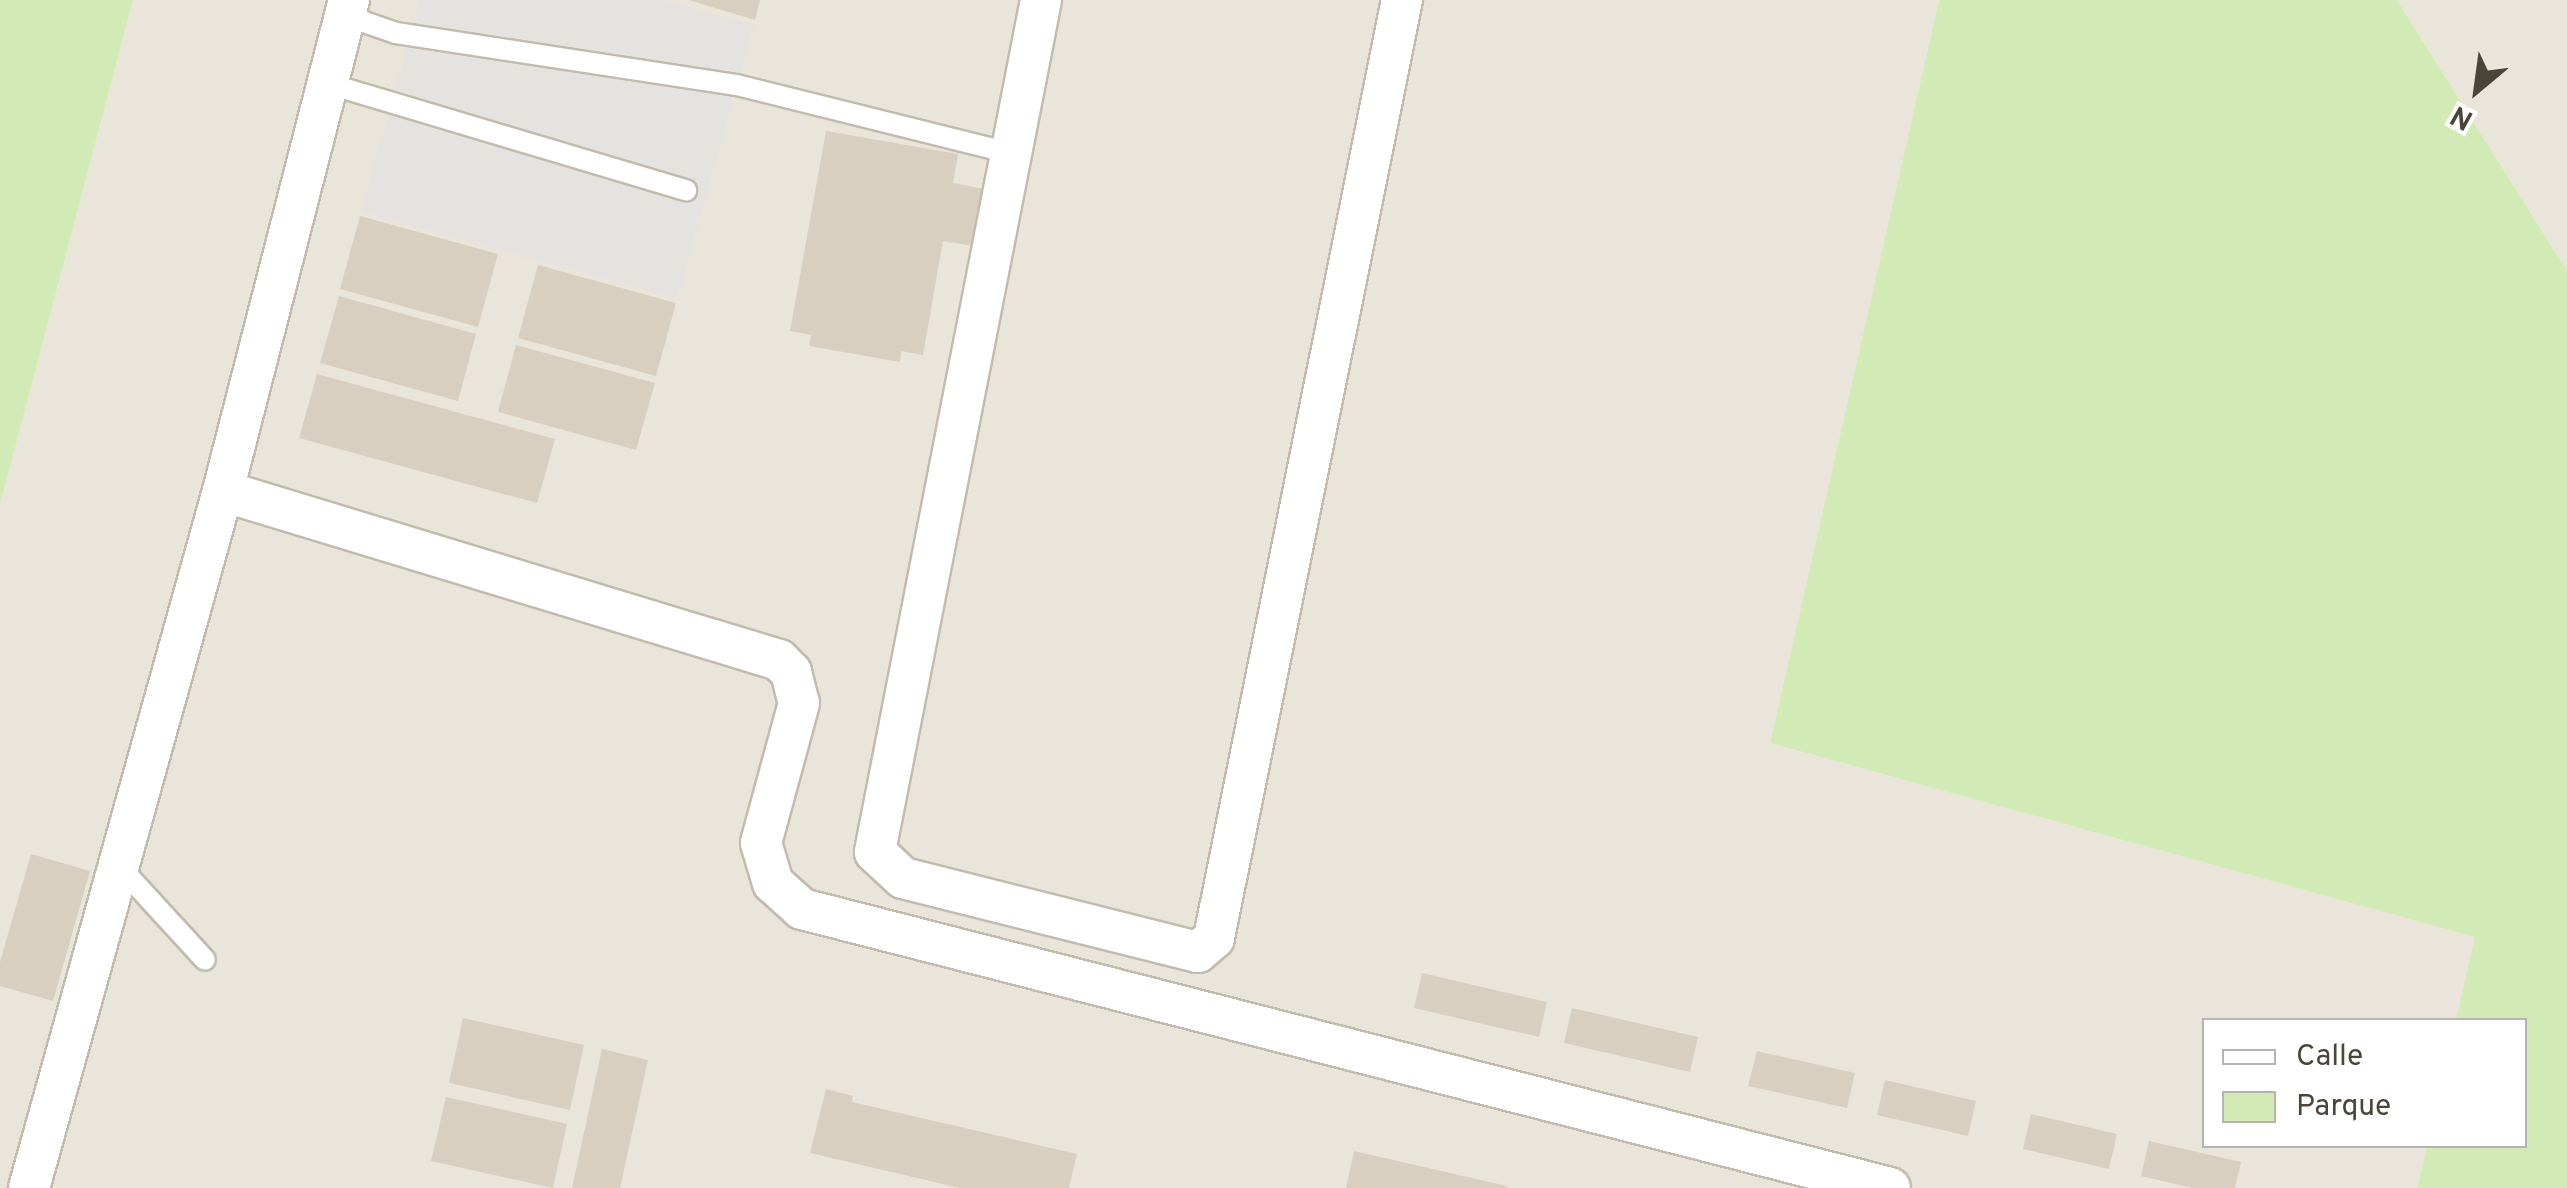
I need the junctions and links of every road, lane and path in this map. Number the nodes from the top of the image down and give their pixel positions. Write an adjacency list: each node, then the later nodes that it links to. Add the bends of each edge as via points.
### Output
1 (1041, 0): 5 (street)
2 (1402, 0): 5 (street, via 1214,938 1198,952 903,878 875,852)
3 (347, 8): 4 (street); 5 (lane, via 396,33 737,85)
4 (326, 83): 6 (lane); 7 (street)
5 (1009, 153)
6 (686, 190)
7 (223, 490): 8 (street); 11 (street, via 779,660 791,672 799,703 761,843 773,883 802,909)
8 (120, 866): 9 (lane); 10 (street)
9 (204, 960)
10 (29, 1188)
11 (1890, 1188)

